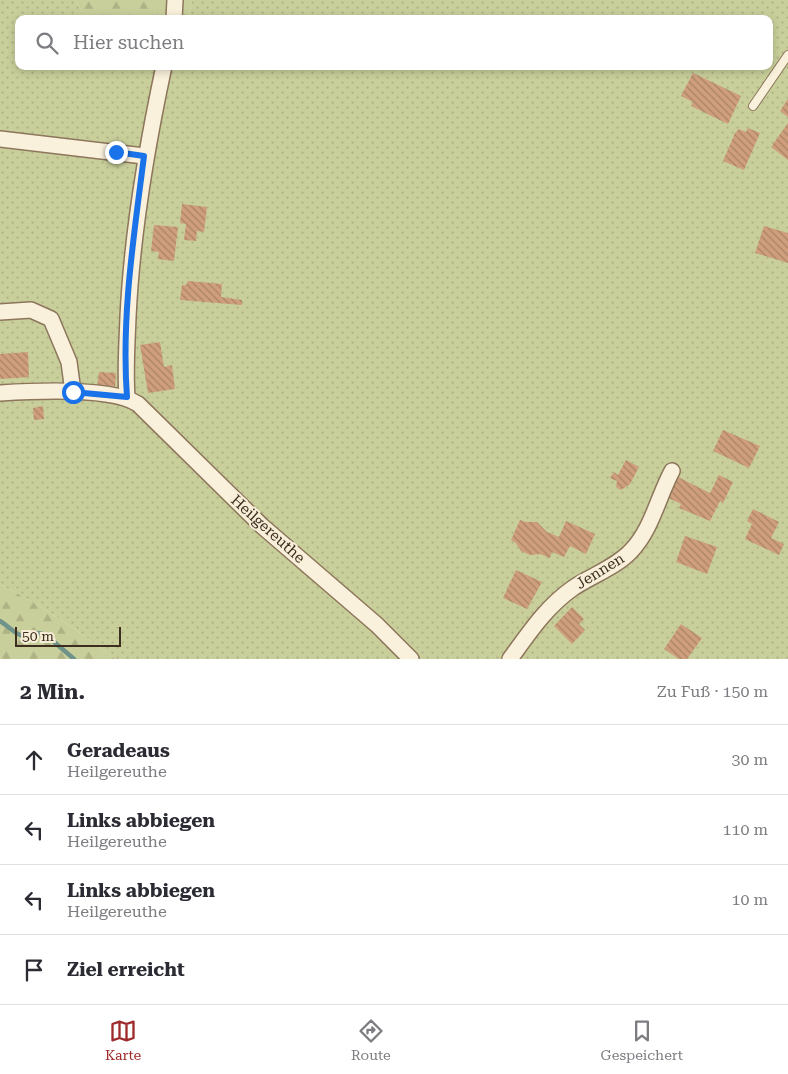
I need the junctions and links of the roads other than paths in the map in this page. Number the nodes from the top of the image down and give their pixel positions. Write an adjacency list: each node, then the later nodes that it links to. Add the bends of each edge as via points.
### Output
1 (175, 0): 2 (street)
2 (174, 15)
3 (788, 55): 5 (lane)
4 (163, 70): 7 (street)
5 (754, 106)
6 (0, 139): 7 (street)
7 (144, 156): 11 (street, via 130,268 125,374)
8 (0, 312): 9 (street, via 31,310 51,320 69,362)
9 (73, 392): 10 (street, via 35,390); 11 (street)
10 (0, 393)
11 (127, 397): 13 (street, Heilgereuthe, via 138,404 262,526 377,625)
12 (672, 471): 14 (street, Jennen, via 651,520 630,553 556,602 537,621)
13 (411, 659)
14 (510, 659)

